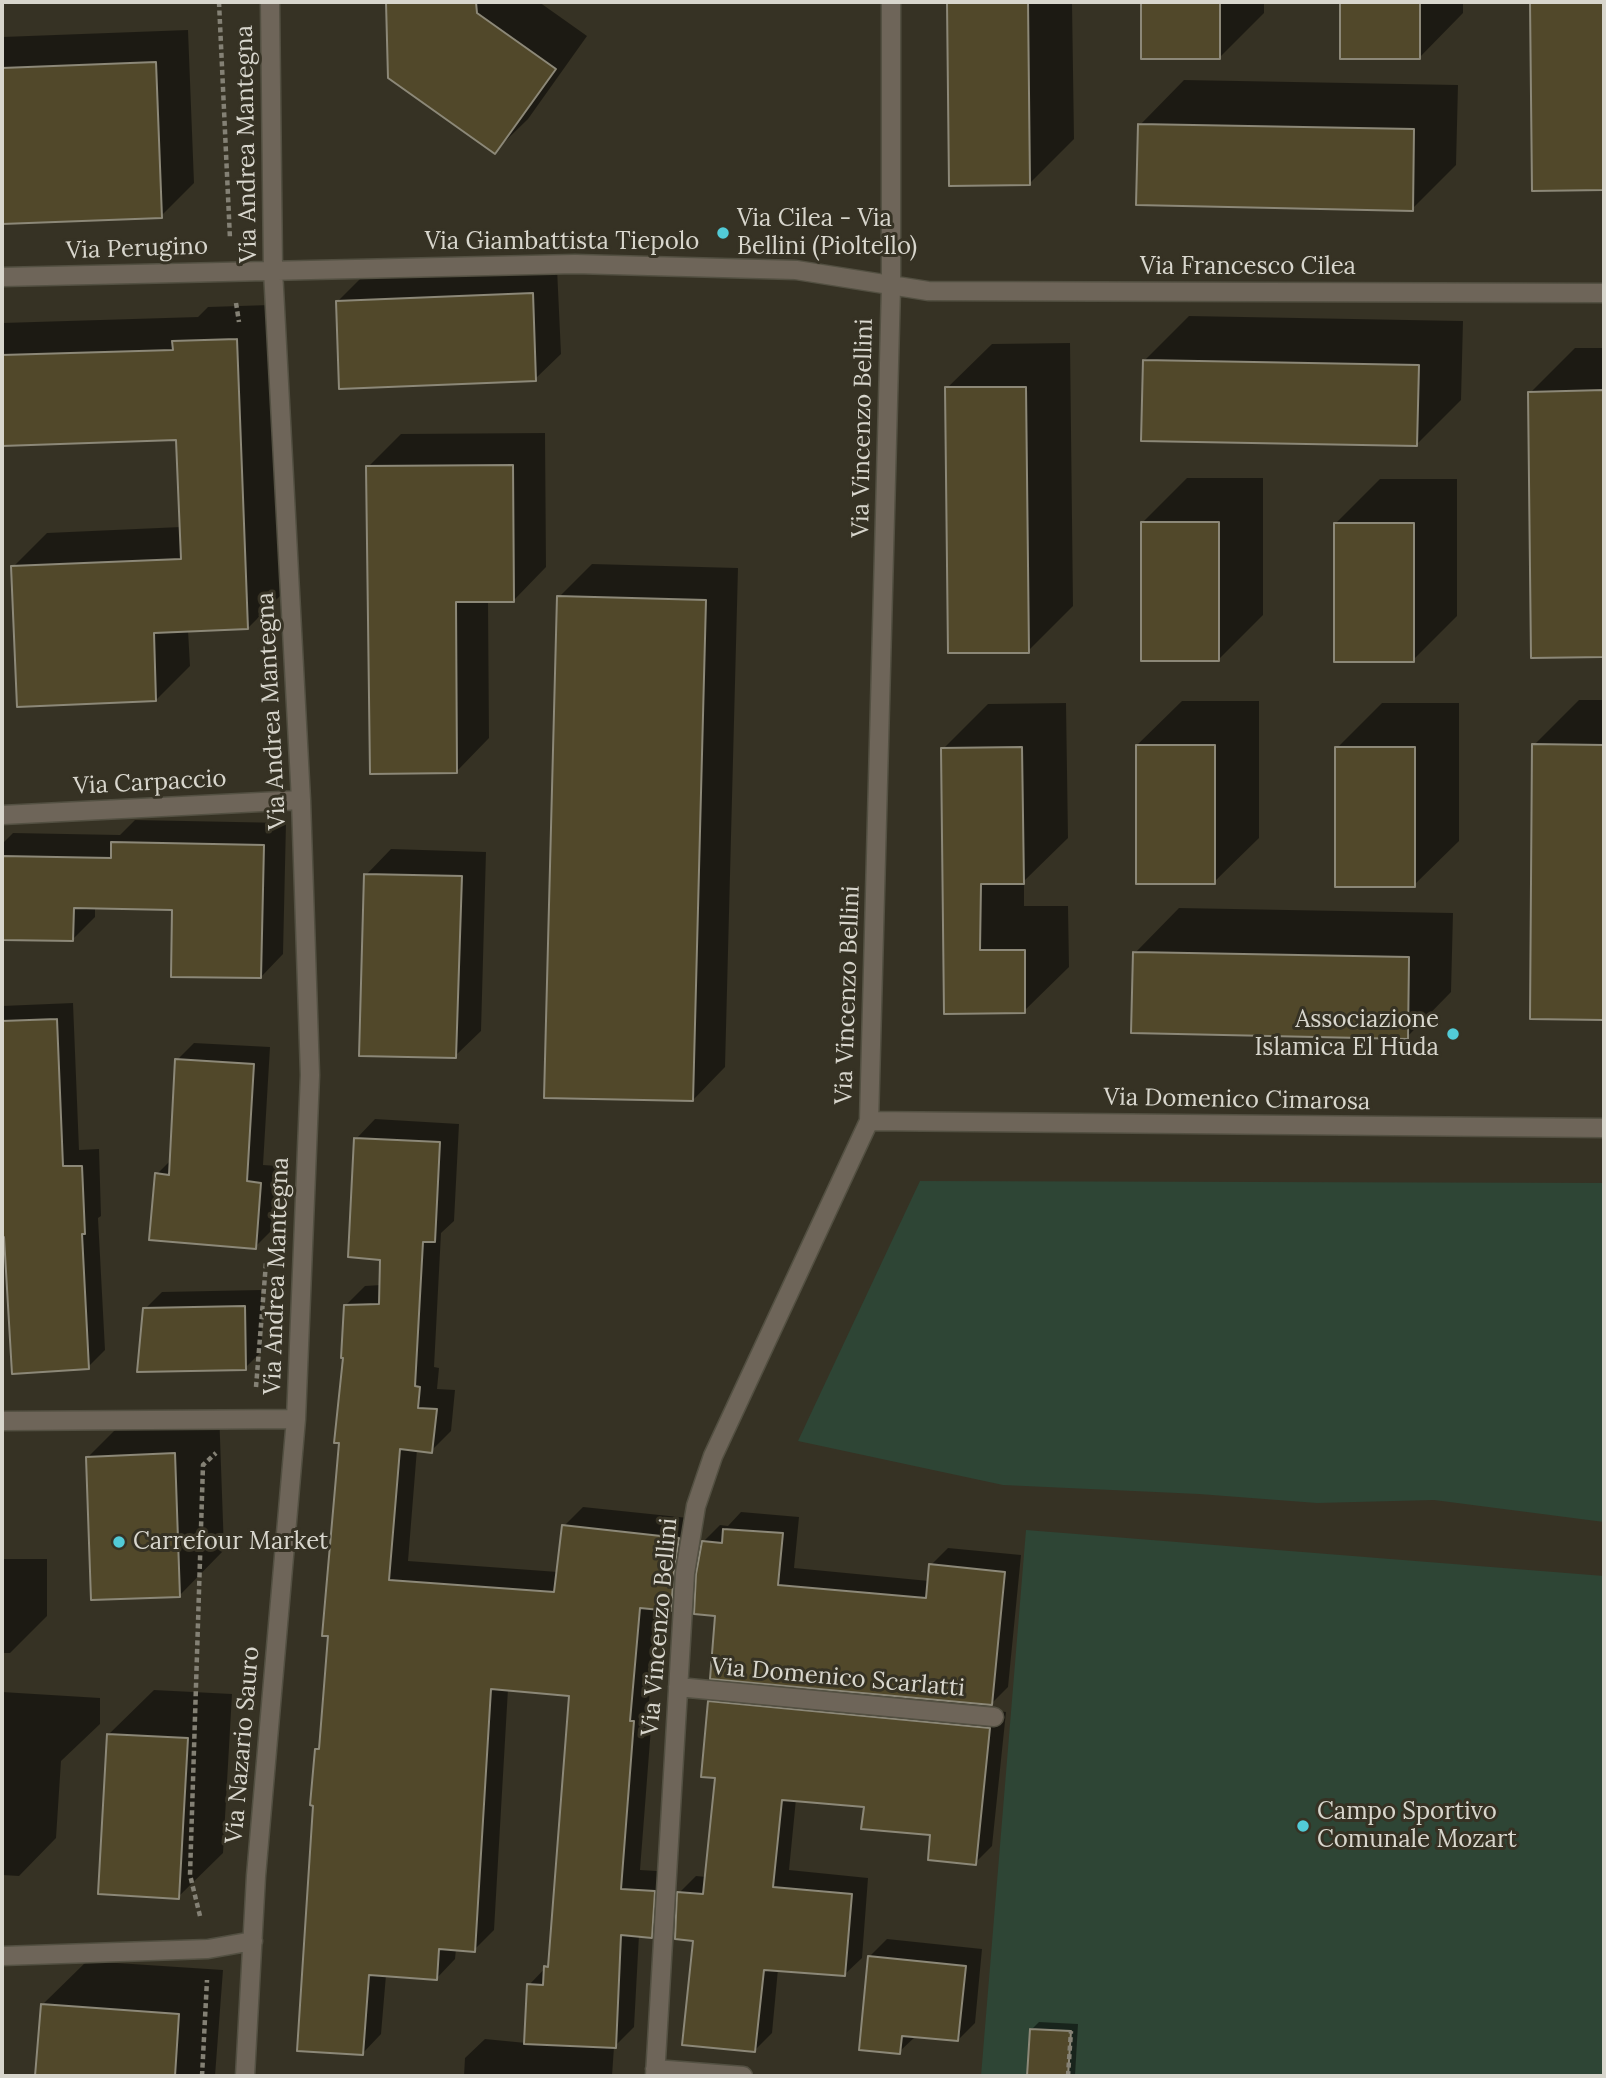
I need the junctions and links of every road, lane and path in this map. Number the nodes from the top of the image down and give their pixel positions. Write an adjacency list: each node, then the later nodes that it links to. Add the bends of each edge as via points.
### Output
1 (219, 2): 5 (path)
2 (270, 2): 4 (street, Via Andrea Mantegna)
3 (891, 2): 7 (street, Via Vincenzo Bellini)
4 (273, 270): 5 (street, Via Perugino); 7 (street, Via Giambattista Tiepolo, via 687,266 796,271); 10 (street, Via Andrea Mantegna)
5 (231, 271): 6 (street, Via Perugino); 9 (path)
6 (2, 277)
7 (891, 287): 8 (street, Via Francesco Cilea, via 928,291); 12 (street, Via Vincenzo Bellini)
8 (1604, 293)
9 (241, 329)
10 (301, 800): 11 (street, Via Carpaccio); 16 (street, Via Andrea Mantegna, via 310,1075)
11 (2, 815)
12 (869, 1121): 13 (street, Via Domenico Cimarosa); 18 (street, Via Vincenzo Bellini, via 706,1471 687,1549)
13 (1604, 1128)
14 (267, 1255): 15 (path)
15 (253, 1419): 16 (street); 17 (street); 21 (path, via 203,1465 190,1875)
16 (296, 1419): 20 (street, Via Nazario Sauro)
17 (2, 1420)
18 (678, 1687): 19 (street, Via Domenico Scarlatti); 24 (street, Via Vincenzo Bellini)
19 (994, 1717)
20 (253, 1941): 21 (street); 26 (street, Via Nazario Sauro)
21 (208, 1949): 22 (street); 25 (path)
22 (2, 1956)
23 (1071, 2031): 28 (path)
24 (655, 2072): 27 (street)
25 (202, 2076)
26 (245, 2076)
27 (743, 2076)
28 (1068, 2076)

